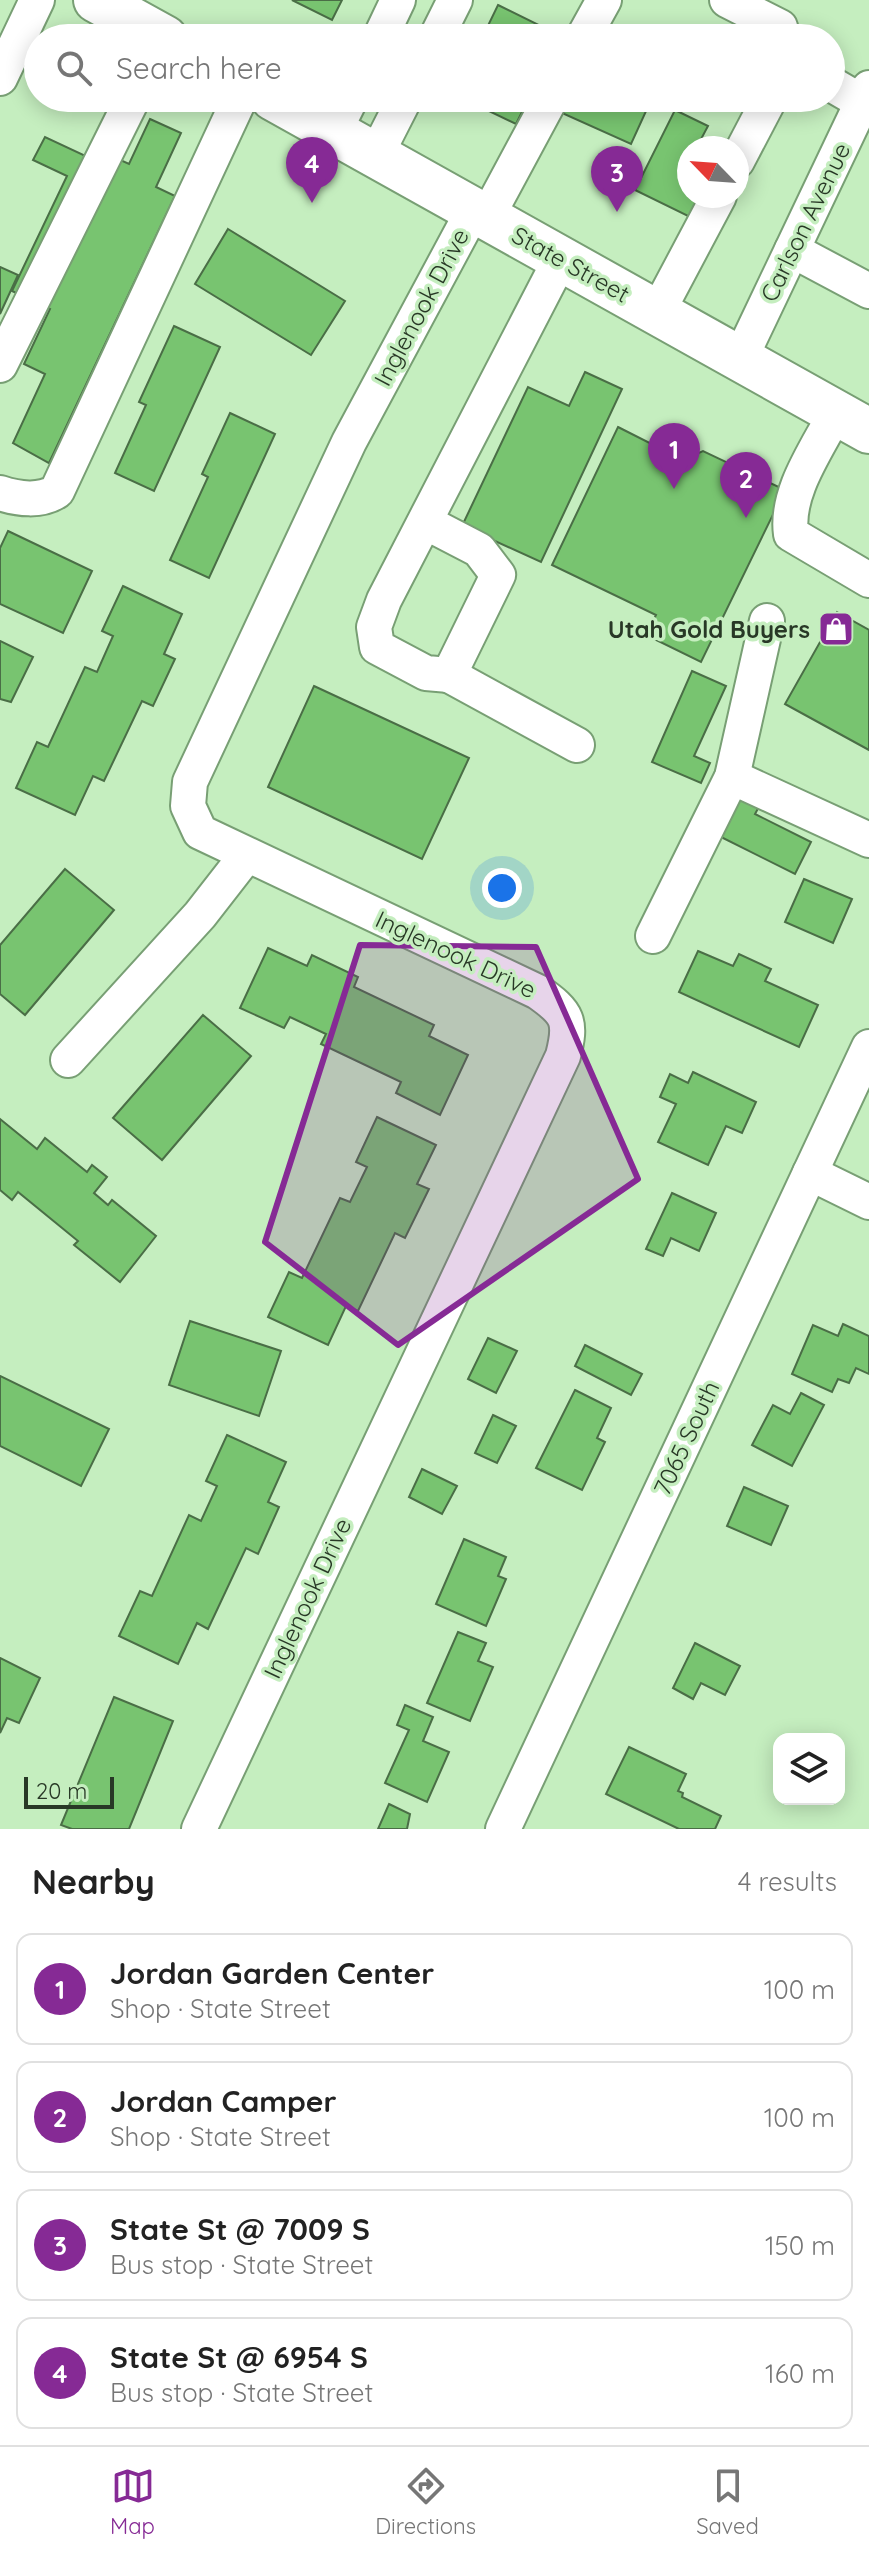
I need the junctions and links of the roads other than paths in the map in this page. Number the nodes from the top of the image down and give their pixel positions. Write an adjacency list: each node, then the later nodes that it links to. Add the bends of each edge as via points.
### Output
1 (37, 0): 7 (street)
2 (398, 0): 9 (street)
3 (455, 0): 10 (street)
4 (604, 0): 11 (street)
5 (727, 0): 12 (street)
6 (107, 3): 8 (main road)
7 (26, 24)
8 (142, 24)
9 (387, 24)
10 (443, 24)
11 (591, 24)
12 (774, 24)
13 (24, 27): 14 (street)
14 (0, 78)
15 (845, 88): 16 (street)
16 (866, 95): 27 (street, Carlson Avenue)
17 (126, 112): 32 (street)
18 (233, 112): 34 (street, via 57,491 29,498)
19 (398, 112): 24 (street)
20 (542, 112): 26 (street, Inglenook Drive)
21 (763, 112): 23 (street)
22 (342, 115): 24 (main road, State Street)
23 (749, 138)
24 (376, 155): 26 (main road, State Street)
25 (713, 208): 30 (street)
26 (480, 213): 28 (main road, State Street); 42 (street, Inglenook Drive, via 349,442 190,782 188,806 200,832)
27 (792, 250): 29 (street); 31 (street, Carlson Avenue)
28 (561, 258): 30 (main road, State Street); 35 (street)
29 (869, 291)
30 (658, 311): 31 (main road, State Street)
31 (741, 357): 33 (main road, State Street)
32 (0, 365)
33 (853, 421): 36 (street, via 795,495 789,517 791,534)
34 (0, 493)
35 (425, 522): 38 (street, via 479,550 498,575); 38 (street, via 384,600 374,627 377,647 426,673)
36 (869, 580)
37 (767, 621): 40 (street)
38 (449, 675): 39 (street)
39 (577, 745)
40 (732, 777): 41 (street); 43 (street)
41 (869, 840)
42 (246, 856): 45 (street, via 200,915); 48 (street, Inglenook Drive, via 538,992 568,1020 568,1037)
43 (653, 936)
44 (869, 1047): 46 (street, 7065 South)
45 (68, 1060)
46 (810, 1173): 47 (street); 49 (street, 7065 South)
47 (869, 1202)
48 (199, 1829)
49 (503, 1829)

